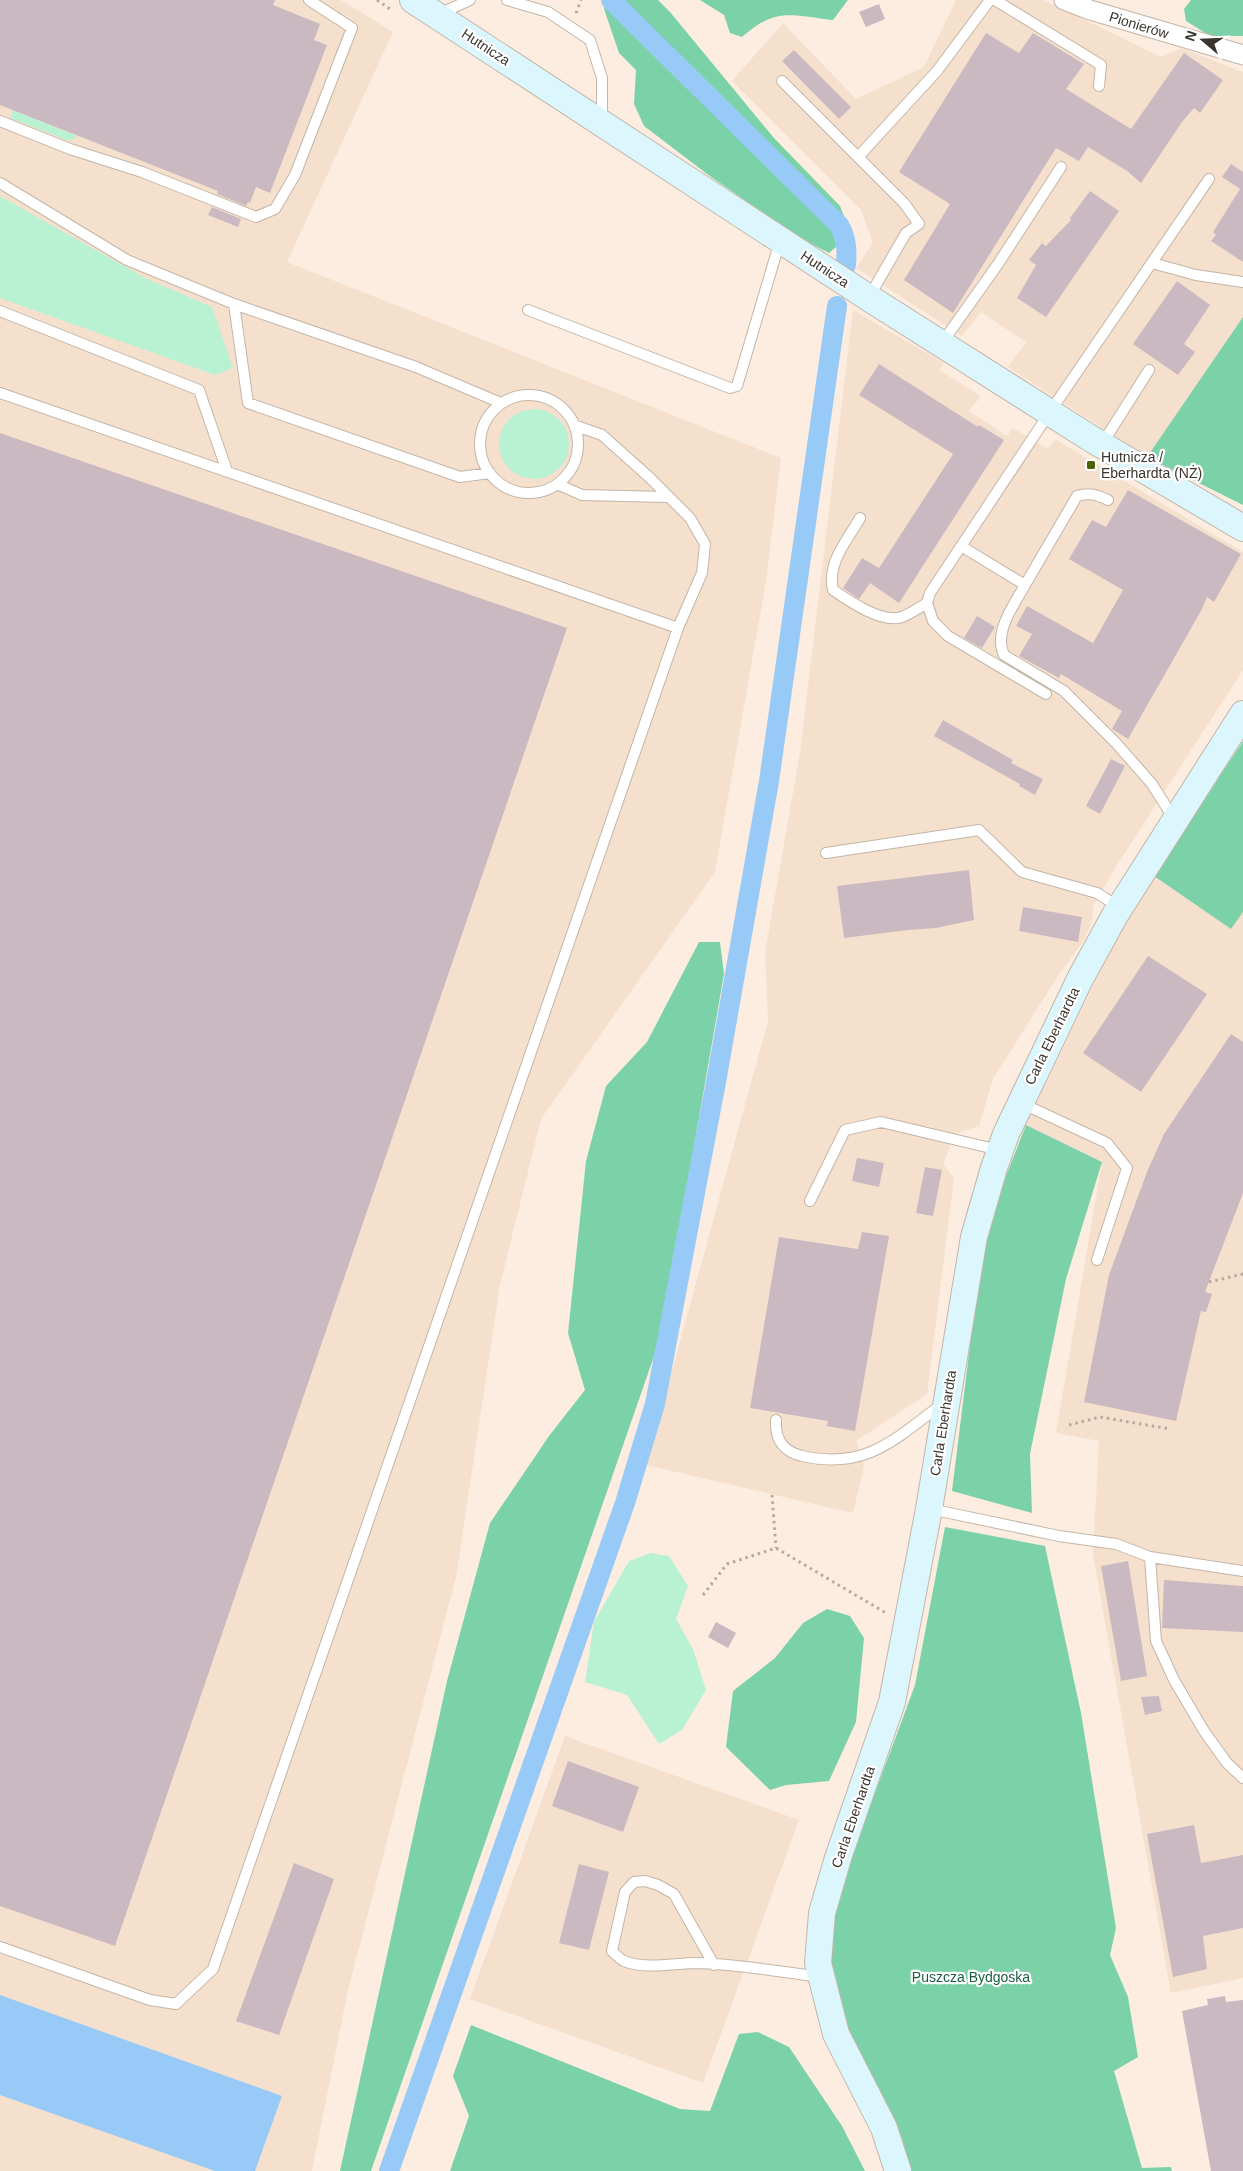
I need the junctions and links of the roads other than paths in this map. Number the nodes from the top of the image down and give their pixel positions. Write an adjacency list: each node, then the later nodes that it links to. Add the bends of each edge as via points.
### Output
1 (309, 0): 12 (lane, via 352,28 294,176 275,209 256,217)
2 (413, 0): 8 (street, Hutnicza)
3 (470, 0): 8 (lane)
4 (506, 0): 13 (lane, via 548,12 590,40 602,78)
5 (990, 0): 14 (lane, via 937,71)
6 (995, 0): 11 (lane, via 1101,65)
7 (1064, 0): 9 (street, Pionierów, via 1126,22)
8 (436, 15): 13 (street, Hutnicza)
9 (1243, 55)
10 (782, 81): 14 (lane)
11 (1099, 86)
12 (0, 121)
13 (602, 124): 18 (street, Hutnicza)
14 (858, 157): 21 (lane, via 904,203 919,224 906,234)
15 (1061, 167): 25 (lane, via 998,264)
16 (1210, 179): 19 (lane)
17 (0, 183): 22 (lane, via 127,260)
18 (780, 240): 21 (street, Hutnicza); 23 (lane, via 737,386 730,388)
19 (1152, 263): 20 (lane, via 1196,275); 29 (lane)
20 (1243, 282)
21 (869, 298): 25 (street, Hutnicza)
22 (234, 304): 28 (lane, via 416,367); 33 (lane, via 248,403 460,477)
23 (528, 310)
24 (0, 311): 32 (lane, via 199,390)
25 (941, 343): 29 (street, Hutnicza)
26 (1149, 370): 31 (lane)
27 (0, 393): 32 (lane)
28 (502, 403): 30 (lane, via 524,394 540,395 554,401); 33 (lane, via 495,407 480,434 480,451)
29 (1050, 412): 31 (street, Hutnicza); 39 (lane)
30 (574, 425): 34 (lane, via 578,440 576,457 569,472); 35 (lane, via 602,435)
31 (1102, 445): 38 (street, Hutnicza)
32 (227, 471): 42 (lane)
33 (490, 473): 34 (lane, via 509,489 526,493 542,491)
34 (557, 484): 35 (lane, via 582,496)
35 (668, 497): 42 (lane, via 690,518 705,544 702,573)
36 (1108, 500): 40 (lane, via 1094,494 1078,496)
37 (860, 518): 41 (lane, via 833,564 830,577 833,590 858,606 888,618 900,618)
38 (1243, 528)
39 (961, 546): 40 (lane); 41 (lane)
40 (1025, 585): 45 (lane, via 1000,636 1004,655 1064,691 1116,742 1152,784)
41 (926, 603): 43 (lane, via 933,621 948,636)
42 (678, 628): 58 (lane, via 213,1969 176,2004 150,2000)
43 (1046, 694)
44 (1243, 714): 45 (street, Carla Eberhardta)
45 (1175, 820): 47 (street, Carla Eberhardta)
46 (826, 853): 47 (lane, via 979,830 1022,872 1097,893)
47 (1120, 908): 48 (street, Carla Eberhardta, via 1080,979)
48 (1020, 1102): 49 (street, Carla Eberhardta); 51 (lane, via 1107,1143 1128,1168)
49 (1000, 1150): 50 (lane, via 881,1122 845,1130); 52 (street, Carla Eberhardta, via 974,1237)
50 (810, 1201)
51 (1097, 1260)
52 (947, 1401): 53 (lane, via 895,1439 872,1452 846,1460 824,1460 797,1454 784,1447 775,1434); 54 (street, Carla Eberhardta)
53 (776, 1420)
54 (929, 1509): 55 (lane, via 1058,1536 1116,1544); 60 (street, Carla Eberhardta, via 892,1702 822,1913 818,1964)
55 (1150, 1557): 56 (lane); 57 (lane, via 1156,1641 1204,1732 1227,1763)
56 (1243, 1571)
57 (1243, 1778)
58 (0, 1948)
59 (714, 1965): 59 (lane, via 649,1965 624,1961 612,1951 624,1892 634,1882 645,1881 674,1894); 60 (lane)
60 (822, 1977): 61 (street, Carla Eberhardta, via 836,2034 884,2128)
61 (898, 2171)

